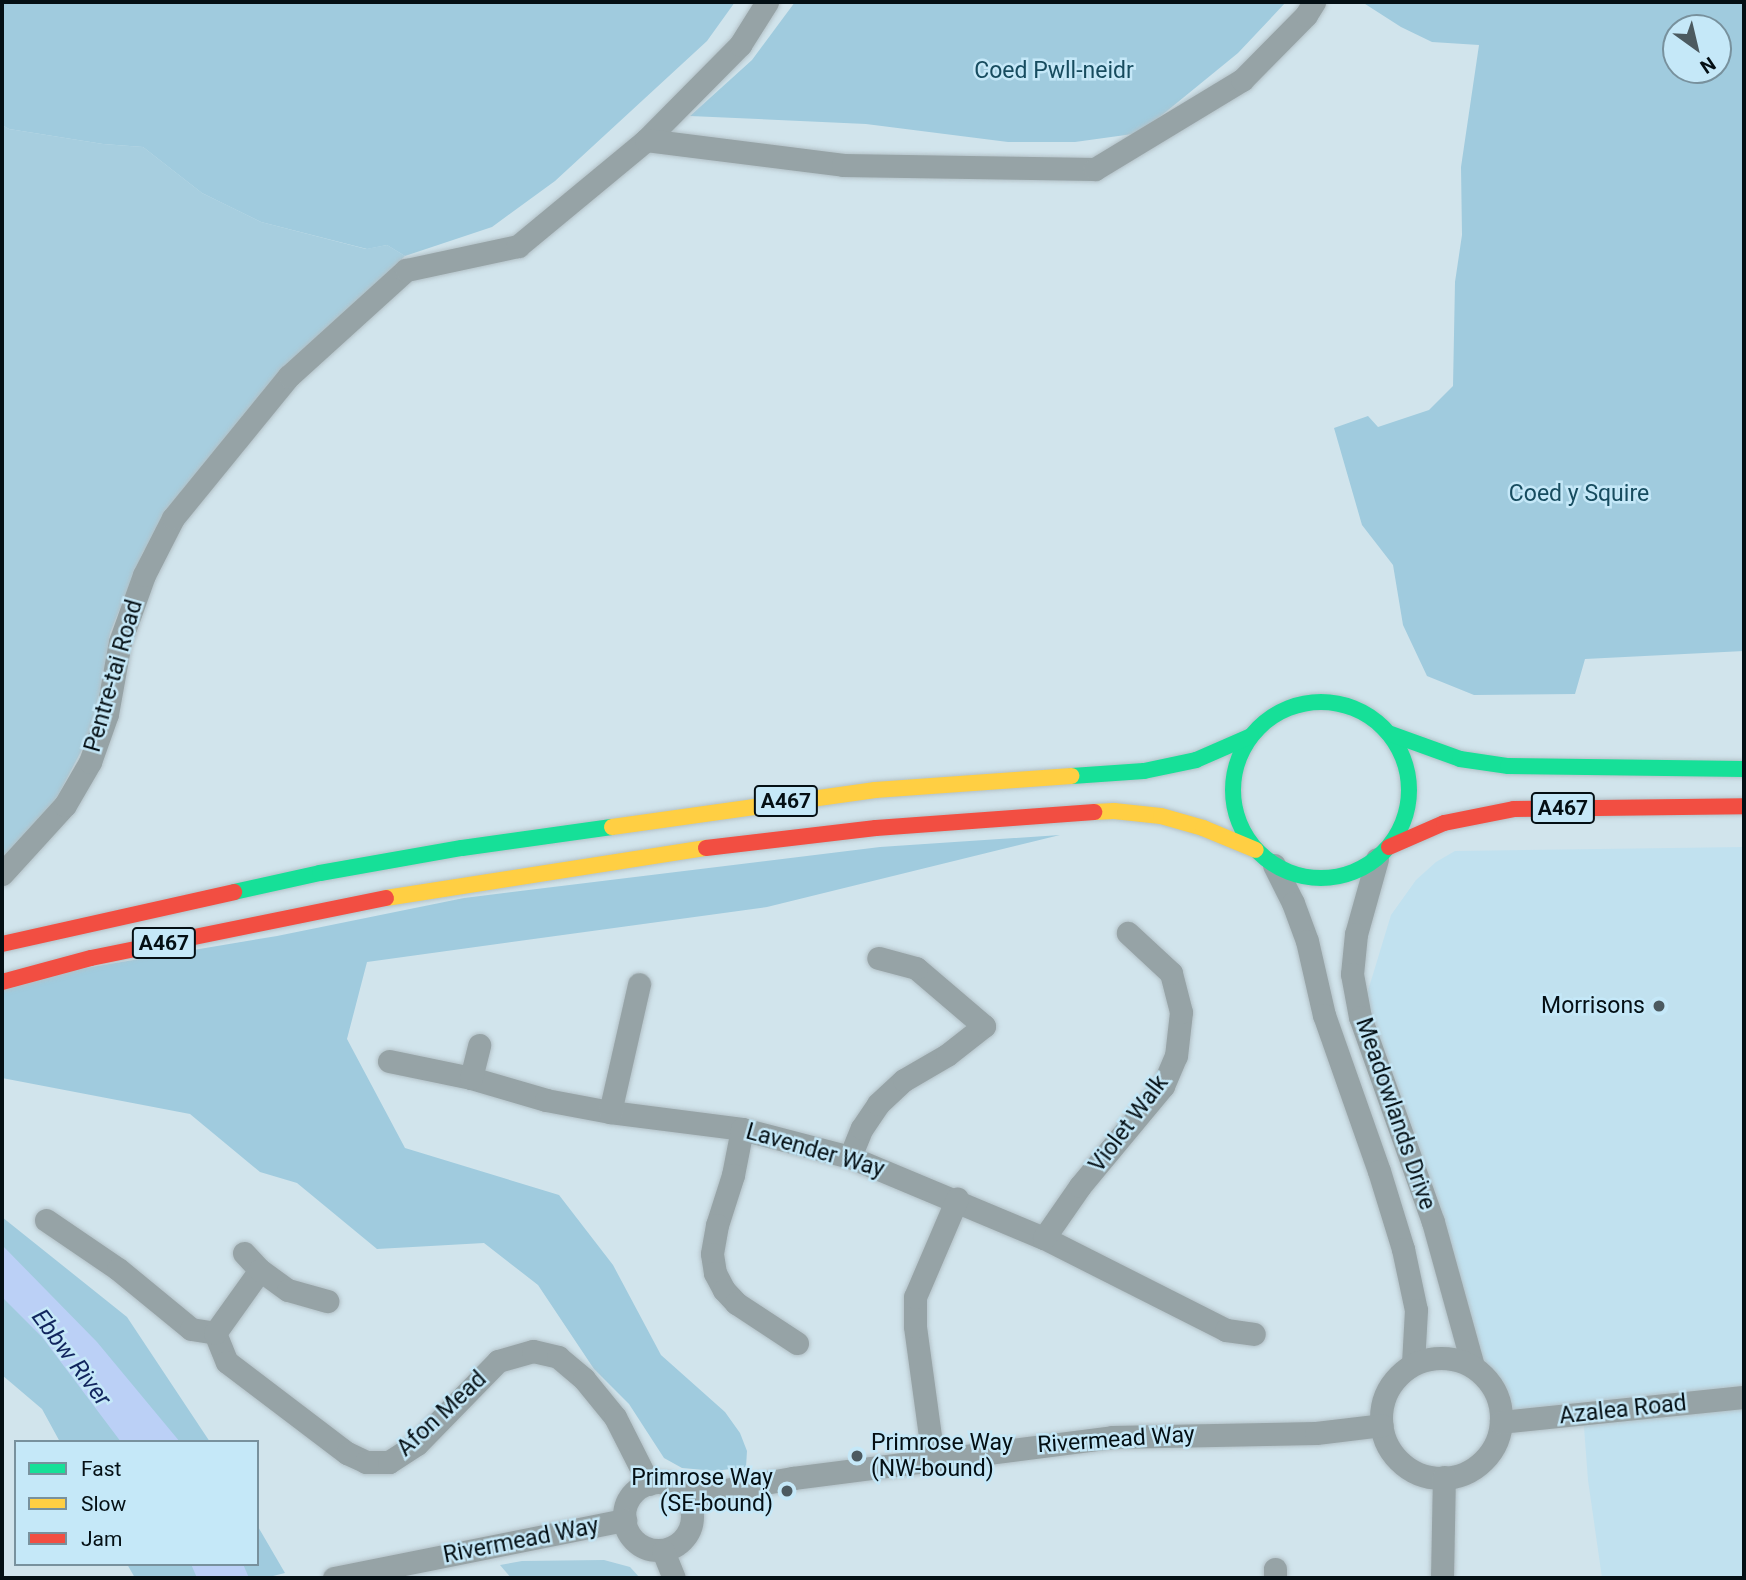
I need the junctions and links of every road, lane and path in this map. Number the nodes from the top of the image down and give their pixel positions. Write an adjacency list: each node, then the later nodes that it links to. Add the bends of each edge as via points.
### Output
1 (767, 2): 3 (street, Pentre-tai Road, via 740,44)
2 (1314, 2): 3 (street, via 1242,80 1095,169 843,165)
3 (646, 140): 11 (street, Pentre-tai Road, via 518,246 406,270 289,376 173,518 144,575 120,642 107,714 90,762 65,805)
4 (1391, 734): 5 (main road, via 1371,716 1347,705 1320,701 1294,705 1270,717); 6 (main road, A467, via 1460,759 1507,766); 9 (main road, via 1408,771 1410,791 1400,831)
5 (1251, 736): 8 (main road, via 1238,759 1233,803 1239,824); 13 (main road, A467, via 1196,760 1144,771 874,790 449,850 266,884)
6 (1744, 769)
7 (1744, 806): 9 (main road, A467, via 1514,808 1444,823)
8 (1256, 850): 10 (main road); 15 (main road, A467, via 1161,816 1114,811 876,828 665,853 326,908 91,958)
9 (1383, 853): 10 (main road, via 1349,874 1328,878 1306,877); 33 (street, Meadowlands Drive, via 1356,934 1352,974 1377,1071 1433,1222)
10 (1274, 865): 32 (street, Meadowlands Drive, via 1307,941 1324,1015 1403,1249 1416,1310)
11 (2, 874)
12 (1128, 933): 25 (street, Violet Walk, via 1171,973 1181,1012 1175,1056 1163,1086 1080,1186)
13 (2, 944)
14 (878, 958): 22 (street, via 916,968 984,1026 904,1080 878,1104)
15 (2, 982)
16 (639, 984): 20 (street)
17 (479, 1045): 19 (street)
18 (389, 1061): 19 (street, Lavender Way)
19 (471, 1078): 20 (street, Lavender Way, via 546,1100)
20 (610, 1112): 21 (street, Lavender Way)
21 (741, 1129): 22 (street, Lavender Way); 31 (street, via 733,1175 716,1225 715,1273 736,1303)
22 (850, 1157): 23 (street, Lavender Way)
23 (957, 1199): 25 (street, Lavender Way); 37 (street, via 915,1297)
24 (46, 1220): 29 (street, via 118,1269 191,1329)
25 (1044, 1238): 30 (street, Lavender Way, via 1226,1330)
26 (244, 1254): 27 (street)
27 (261, 1270): 28 (street, via 288,1290); 29 (street)
28 (327, 1301)
29 (215, 1333): 39 (street, Afon Mead, via 227,1362 347,1453 366,1462 389,1462 417,1444 498,1361 533,1351 558,1357 615,1417)
30 (1254, 1334)
31 (797, 1343)
32 (1413, 1364): 33 (street, via 1439,1357); 36 (street, via 1387,1392)
33 (1473, 1366): 35 (street, via 1491,1383 1500,1402)
34 (1744, 1397): 35 (street, Azalea Road)
35 (1501, 1422): 38 (street, via 1498,1438 1481,1463)
36 (1382, 1425): 37 (street, Rivermead Way, via 1316,1433 1112,1437); 38 (street, via 1399,1461 1417,1473)
37 (933, 1458): 40 (street, Rivermead Way)
38 (1444, 1477): 45 (street)
39 (649, 1484): 40 (street, via 671,1485); 41 (street, Rivermead Way, via 630,1497)
40 (686, 1497): 42 (street, via 691,1528 685,1538)
41 (625, 1520): 42 (street, Rivermead Way, via 639,1545); 43 (street, Rivermead Way)
42 (663, 1550): 44 (street)
43 (334, 1578)
44 (674, 1578)
45 (1442, 1578)

